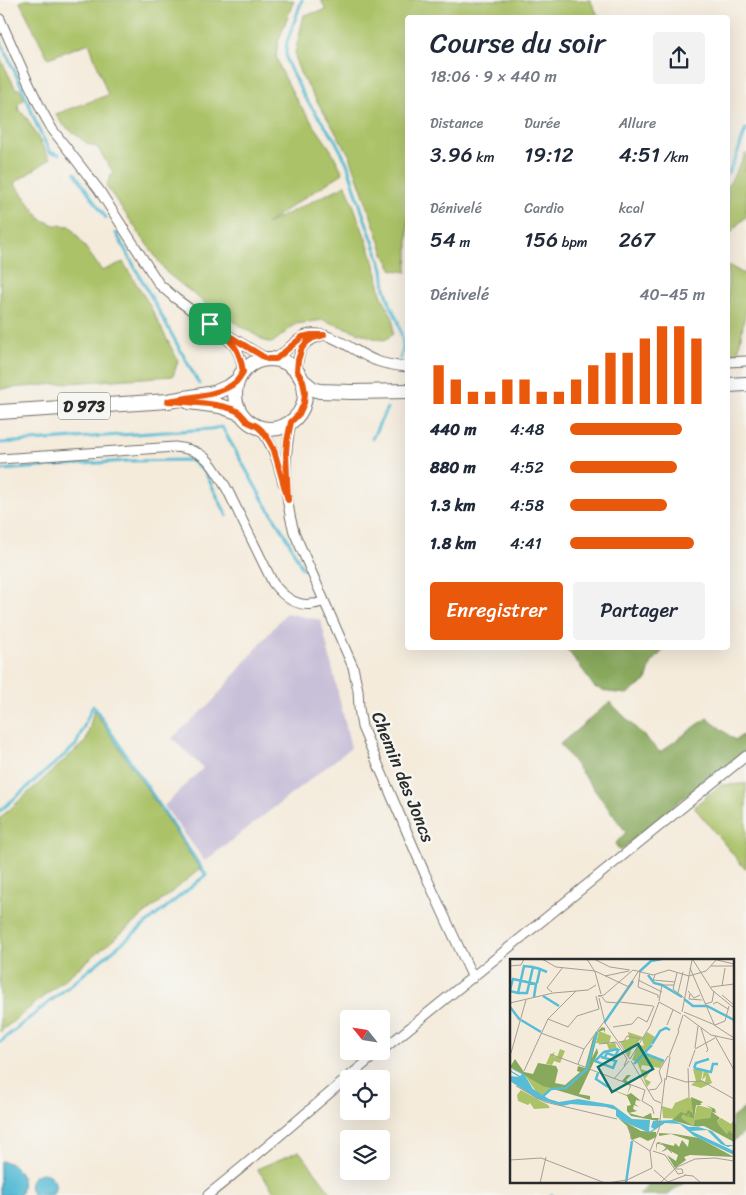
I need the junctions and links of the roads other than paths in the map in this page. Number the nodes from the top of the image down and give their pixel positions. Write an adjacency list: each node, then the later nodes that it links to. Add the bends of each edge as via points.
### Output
1 (0, 18): 2 (street, via 52,129 98,190 159,284)
2 (210, 324): 4 (street); 8 (street, via 237,349)
3 (324, 335): 4 (street, via 302,337); 7 (street, via 378,361); 9 (street, via 313,338 302,348 298,360)
4 (271, 359): 8 (main road, via 249,365); 9 (main road, via 291,366)
5 (730, 362): 6 (street)
6 (746, 362)
7 (405, 367)
8 (240, 376): 14 (main road, D 973, via 230,386 214,393); 16 (main road, via 235,388)
9 (300, 376): 13 (main road, via 313,389); 17 (main road, via 305,392 304,403)
10 (746, 384): 11 (main road)
11 (730, 385)
12 (405, 391): 13 (main road)
13 (352, 392): 17 (main road, via 321,397)
14 (168, 401): 15 (main road, D 973); 16 (main road, D 973, via 203,403)
15 (0, 412)
16 (240, 413): 18 (main road)
17 (295, 418): 18 (main road, via 282,427); 20 (street, Chemin des Joncs, via 286,453)
18 (260, 428): 20 (street, Chemin des Joncs, via 274,450)
19 (0, 459): 21 (street, via 175,447 196,451 209,460 227,489 280,592 303,604)
20 (288, 500): 21 (street, Chemin des Joncs, via 294,532)
21 (324, 601): 23 (street, Chemin des Joncs, via 357,680 362,727)
22 (746, 756): 23 (street)
23 (473, 978): 24 (street)
24 (390, 1044)
25 (369, 1060): 26 (street)
26 (208, 1195)

